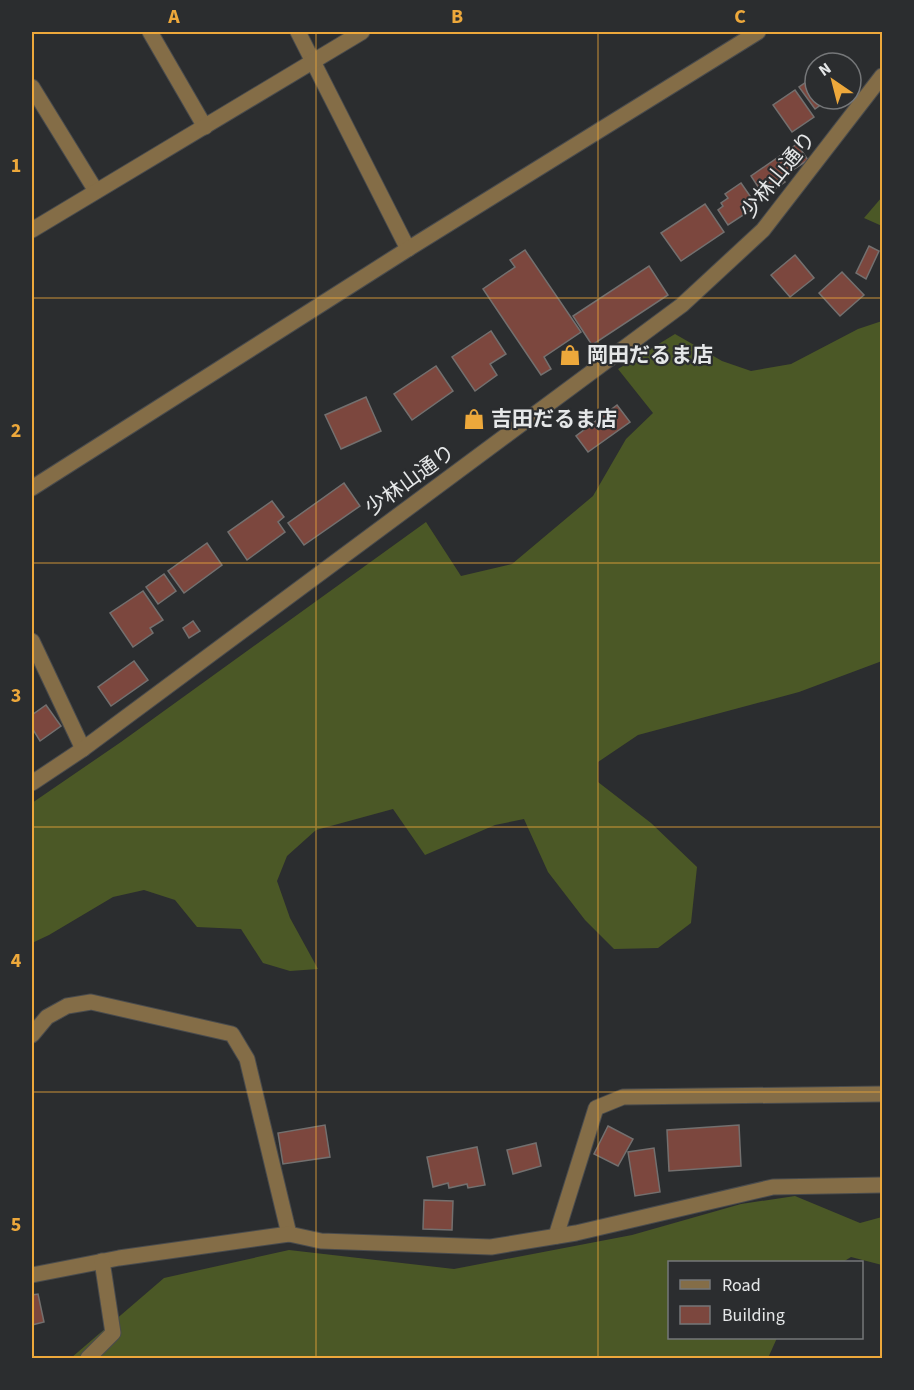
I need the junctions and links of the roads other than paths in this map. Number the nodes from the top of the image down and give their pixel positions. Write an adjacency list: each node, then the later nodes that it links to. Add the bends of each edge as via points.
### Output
1 (150, 32): 9 (street)
2 (298, 32): 5 (street)
3 (362, 32): 5 (street)
4 (758, 32): 12 (street)
5 (313, 62): 9 (street); 12 (street)
6 (882, 76): 15 (street, 少林山通り, via 764,230 682,305)
7 (32, 87): 8 (street)
8 (37, 109): 10 (street)
9 (204, 127): 10 (street)
10 (96, 191): 11 (street)
11 (32, 230)
12 (408, 249): 13 (street)
13 (32, 488)
14 (32, 641): 15 (street)
15 (83, 749): 16 (street, 少林山通り)
16 (32, 783)
17 (32, 1035): 20 (street, via 47,1017 67,1006 91,1002 232,1034 247,1059)
18 (882, 1094): 21 (street, via 623,1097 596,1108)
19 (882, 1185): 21 (street, via 773,1187)
20 (289, 1234): 21 (street, via 321,1241 490,1247); 22 (street)
21 (556, 1236)
22 (102, 1262): 23 (street); 24 (street, via 113,1333)
23 (32, 1275)
24 (88, 1359)

